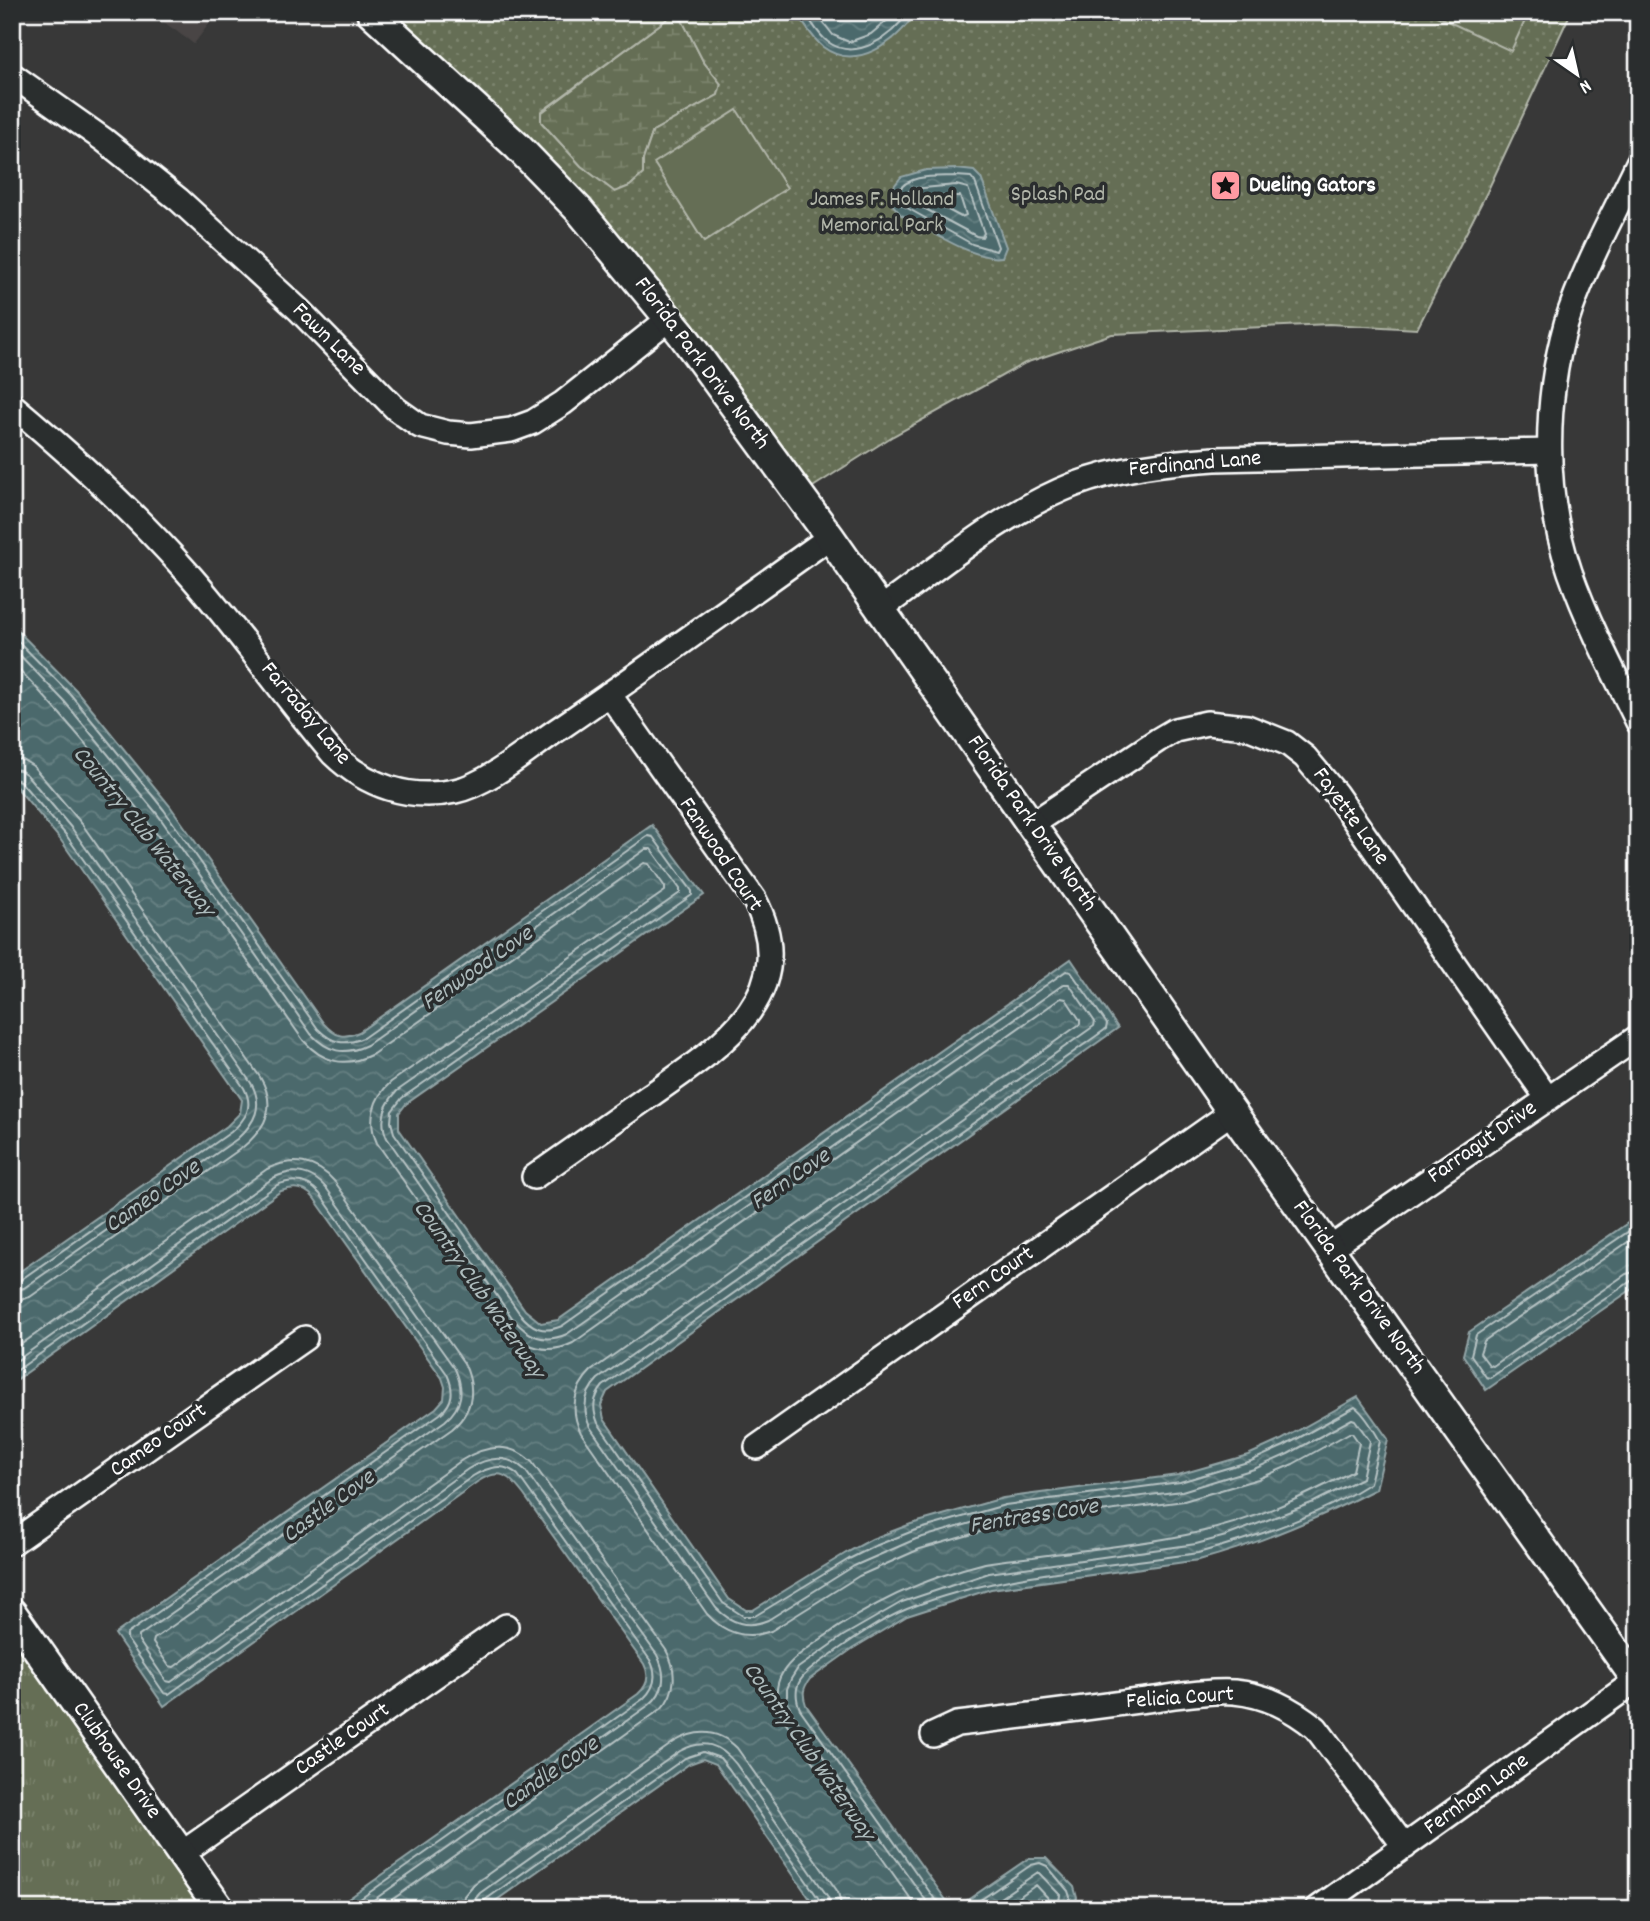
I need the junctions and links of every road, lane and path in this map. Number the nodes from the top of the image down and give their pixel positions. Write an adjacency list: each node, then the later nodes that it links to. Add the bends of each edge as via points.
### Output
1 (371, 12): 4 (street, Florida Park Drive North, via 544,173)
2 (12, 75): 4 (street, Fawn Lane, via 179,200 299,310 396,409 420,426 471,435 534,422)
3 (1638, 163): 6 (street, via 1567,323 1554,387)
4 (670, 318): 7 (street, Florida Park Drive North)
5 (12, 405): 9 (street, Farraday Lane, via 106,488 177,561 334,754 369,781 408,793 441,793 472,786)
6 (1549, 451): 8 (street, Ferdinand Lane, via 1215,459 1132,468 1074,485 1035,503); 10 (street, via 1564,555)
7 (830, 537): 8 (street, Florida Park Drive North); 9 (street, Farraday Lane)
8 (879, 610): 11 (street, Florida Park Drive North)
9 (609, 694): 15 (street, Fanwood Court, via 754,899 767,931 767,976 744,1020 714,1050)
10 (1638, 722)
11 (1032, 824): 13 (street, Fayette Lane, via 1158,740 1191,725 1226,723 1287,743 1336,794); 14 (street, Florida Park Drive North)
12 (1638, 1037): 13 (street, Farragut Drive)
13 (1548, 1099): 16 (street, Farragut Drive)
14 (1232, 1112): 16 (street, Florida Park Drive North); 18 (street, Fern Court)
15 (534, 1177)
16 (1329, 1249): 22 (street, Florida Park Drive North)
17 (305, 1338): 19 (street, Cameo Court)
18 (757, 1447)
19 (12, 1543)
20 (12, 1613): 25 (street, Clubhouse Drive)
21 (506, 1626): 25 (street, Castle Court)
22 (1637, 1681): 24 (street, Fernham Lane)
23 (933, 1735): 24 (street, Felicia Court, via 957,1724 1157,1699 1233,1692 1259,1697 1298,1713 1316,1728)
24 (1405, 1847): 27 (street, Fernham Lane)
25 (181, 1854): 26 (street, Clubhouse Drive)
26 (220, 1909)
27 (1317, 1909)

